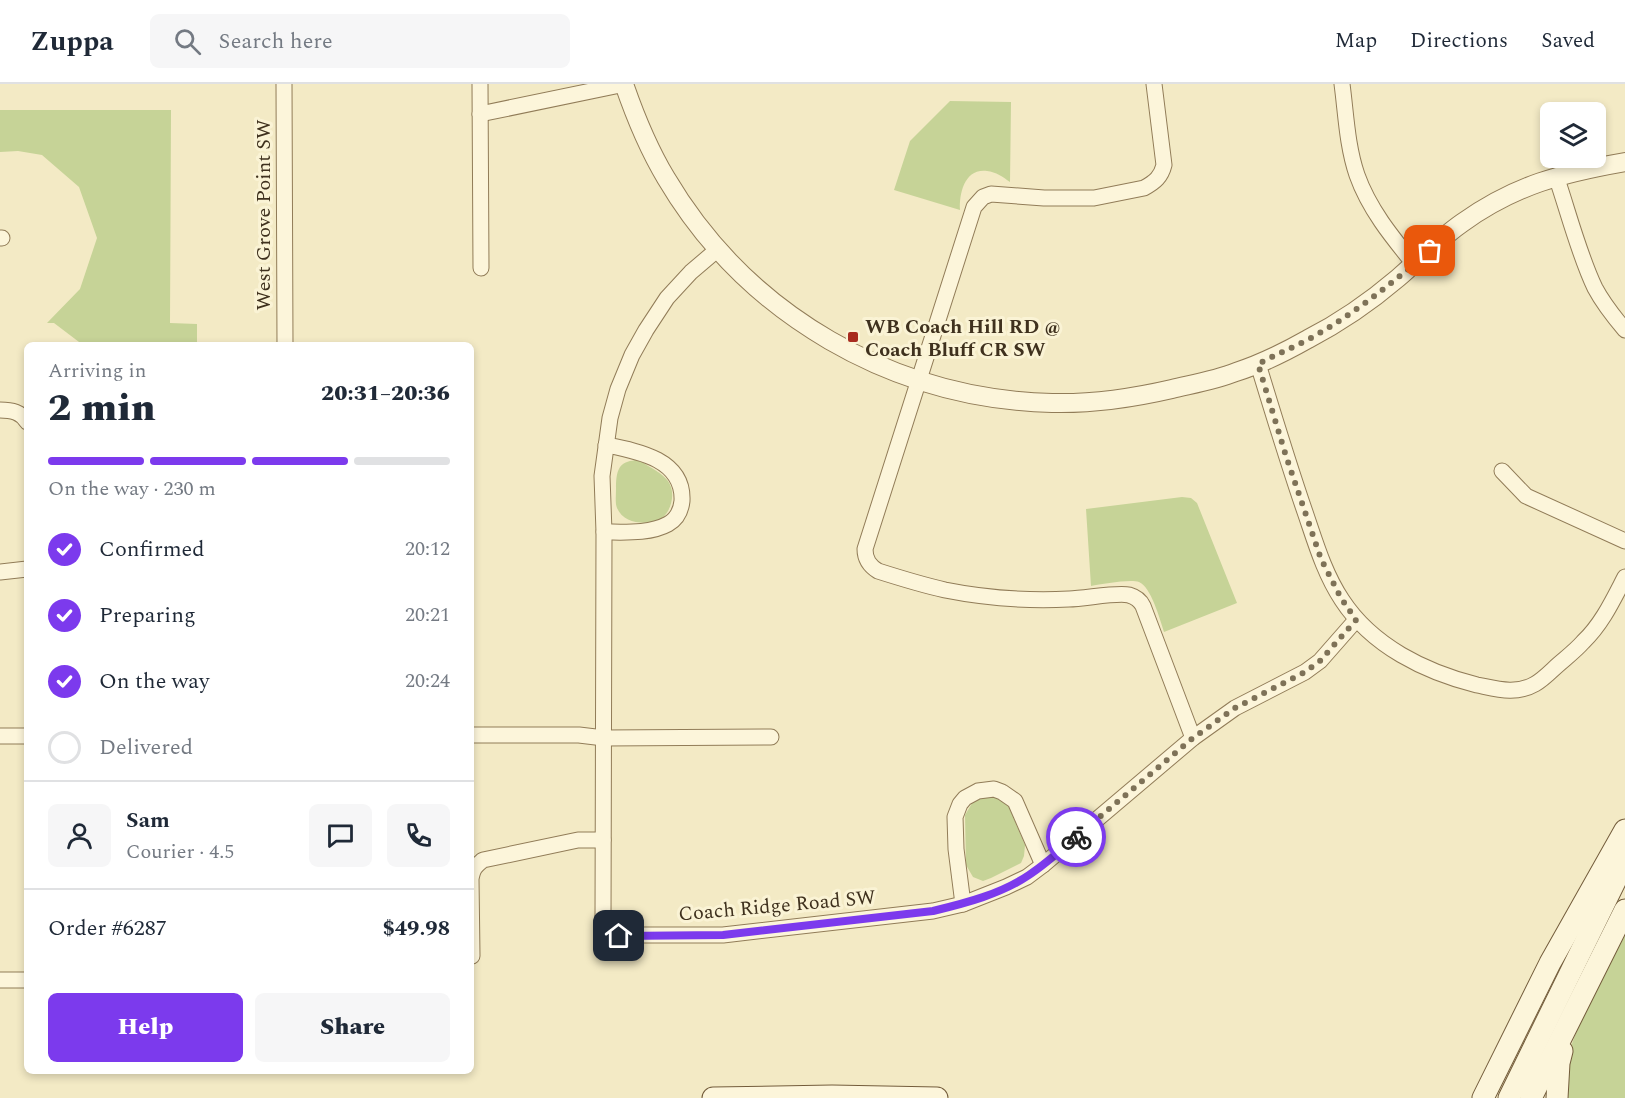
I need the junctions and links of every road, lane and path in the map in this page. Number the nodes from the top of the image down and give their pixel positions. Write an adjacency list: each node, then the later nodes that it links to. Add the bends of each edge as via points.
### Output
1 (284, 84): 13 (street, West Grove Point SW)
2 (480, 84): 6 (street)
3 (624, 84): 6 (street); 9 (street, via 647,143 666,178)
4 (1154, 84): 15 (street, via 1164,165 1162,174 1151,184 1094,198 998,193 978,201)
5 (1342, 84): 10 (street, via 1351,151 1364,193 1384,228)
6 (480, 114): 11 (street)
7 (1625, 162): 8 (street)
8 (1556, 176): 10 (street, via 1496,202 1461,224); 12 (street, via 1587,270 1608,309)
9 (718, 249): 15 (street, via 765,295 805,326 833,344); 18 (street, Coach Ridge Road SW, via 667,298 646,330 618,389)
10 (1414, 264): 14 (street, via 1342,319)
11 (481, 268)
12 (1625, 330)
13 (285, 342)
14 (1258, 364): 15 (street, via 1145,395 1076,402 1013,400); 25 (street, via 1321,559)
15 (919, 381): 31 (street, via 865,549 871,566 878,572 985,596 1040,599 1124,594 1140,600)
16 (0, 410): 17 (street, via 12,410)
17 (24, 419)
18 (606, 445): 20 (street, Coach Ridge Road SW, via 602,476); 20 (street, via 641,452 662,462 672,472 682,494 677,518 668,524 655,529)
19 (1502, 471): 21 (street, via 1526,496)
20 (604, 532): 30 (street, Coach Ridge Road SW)
21 (1625, 541)
22 (24, 569): 23 (street)
23 (0, 572)
24 (1625, 577): 25 (street, via 1607,612 1584,642 1534,684 1513,691 1458,680 1409,660)
25 (1356, 620): 31 (street, Coach Ridge Road SW, via 1320,661 1305,672 1235,708)
26 (474, 735): 30 (street)
27 (0, 736): 28 (street)
28 (24, 736)
29 (771, 737): 30 (street)
30 (604, 738): 33 (street, Coach Ridge Road SW)
31 (1193, 738): 35 (street, Coach Ridge Road SW)
32 (1625, 830): 42 (main road, via 1550,963)
33 (603, 840): 36 (street, via 578,840 483,860); 37 (street, Coach Ridge Road SW, via 603,922 614,935 723,935 933,911)
34 (1625, 861): 45 (main road)
35 (1043, 865): 37 (street, Coach Ridge Road SW, via 1027,877); 37 (street, via 1015,801 994,789 971,794 960,804 955,817)
36 (474, 868)
37 (963, 904)
38 (1625, 909): 41 (main road)
39 (0, 980): 40 (street)
40 (24, 980)
41 (1570, 1019): 46 (main road); 47 (main road, via 1559,1064)
42 (1483, 1096)
43 (713, 1098): 44 (main road)
44 (937, 1098)
45 (1509, 1098)
46 (1531, 1098)
47 (1557, 1098)

